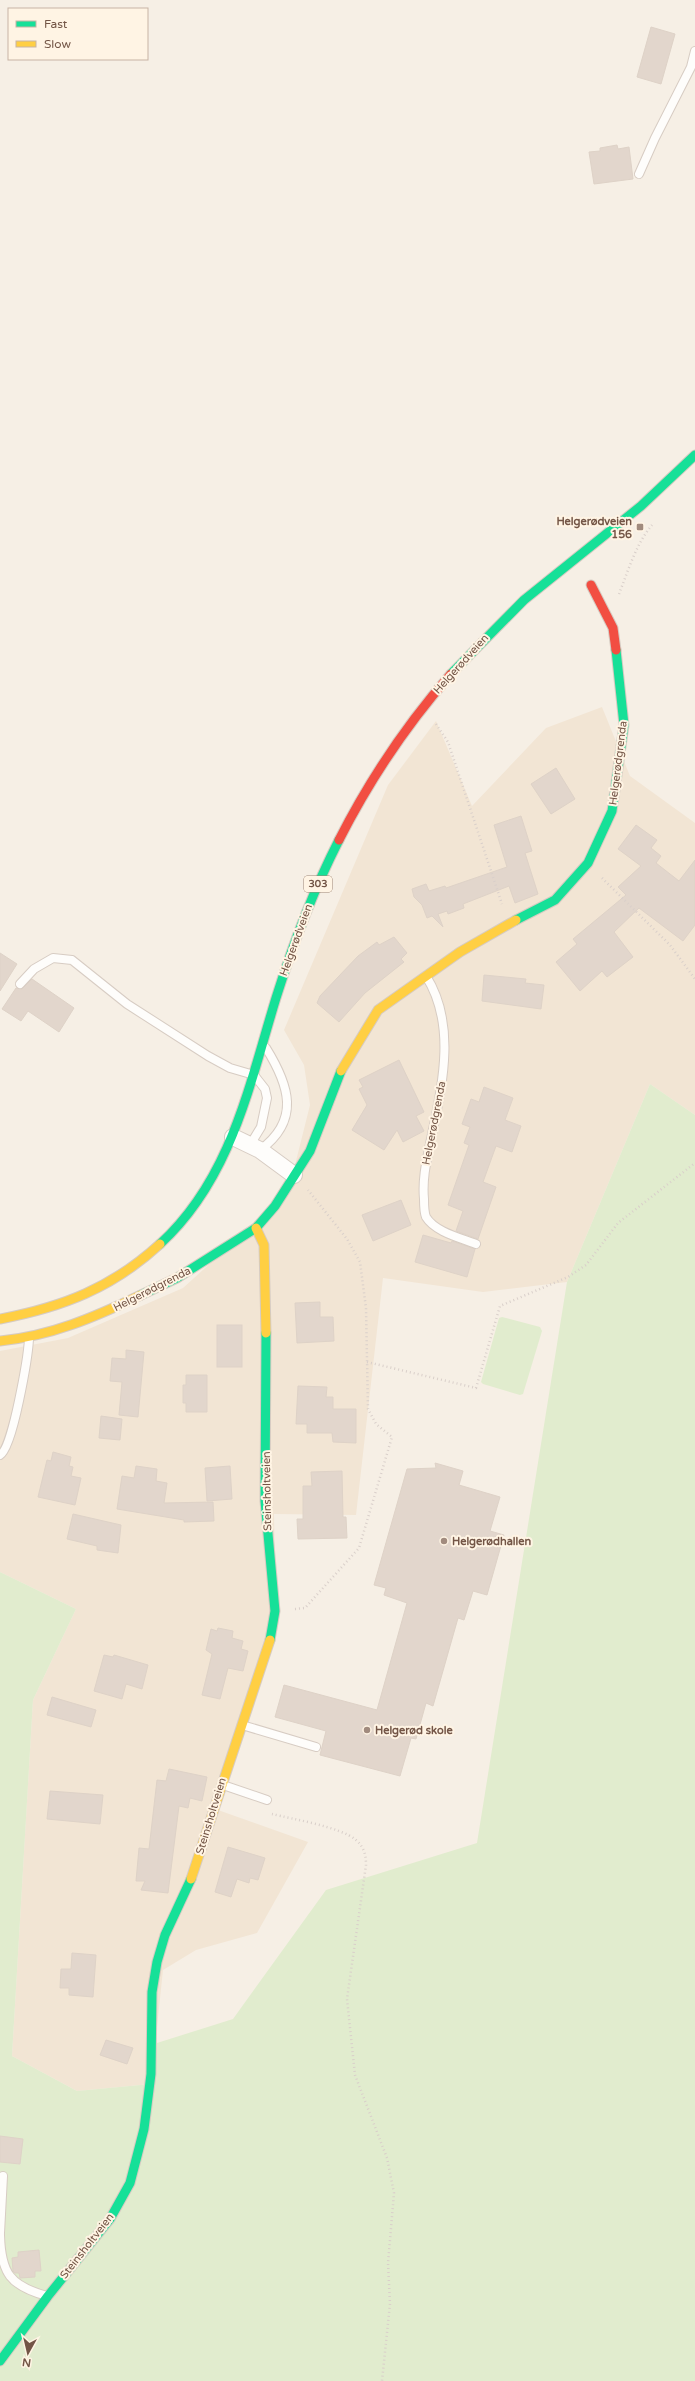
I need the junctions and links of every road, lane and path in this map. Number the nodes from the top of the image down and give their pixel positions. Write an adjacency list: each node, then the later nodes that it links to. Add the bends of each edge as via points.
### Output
1 (695, 51): 2 (lane, via 691,67)
2 (639, 174)
3 (695, 455): 7 (street, Helgerødveien / 303, via 647,501 514,607 465,657)
4 (656, 520): 6 (path, via 646,532)
5 (591, 584): 8 (street, Helgerødgrenda, via 613,628 624,725 612,811)
6 (617, 600)
7 (419, 712): 9 (path, via 436,724 448,742); 13 (street, Helgerødveien / 303, via 372,780 327,863 299,931)
8 (588, 863): 9 (street, Helgerødgrenda, via 555,900); 11 (path, via 670,945)
9 (508, 924): 10 (street, Helgerødgrenda)
10 (425, 975): 18 (street, Helgerødgrenda, via 378,1010 364,1030 344,1063 310,1152); 20 (lane, Helgerødgrenda, via 436,993 441,1010 444,1044 442,1092 424,1175 426,1216 435,1227)
11 (695, 979)
12 (20, 984): 14 (lane, via 34,969 53,958 72,960 127,1004 201,1052 230,1068)
13 (263, 1043): 14 (street, Helgerødveien / 303); 16 (lane, via 280,1071 288,1100 283,1126 274,1139)
14 (254, 1075): 15 (street, Helgerødveien / 303); 16 (lane, via 265,1089 267,1098)
15 (233, 1136): 16 (street); 21 (street, Helgerødveien / 303, via 204,1193 184,1220 132,1269 90,1294 32,1314)
16 (255, 1147): 18 (street)
17 (695, 1163): 24 (path, via 618,1223 586,1265 568,1277 500,1306 476,1388)
18 (294, 1175): 19 (street, Helgerødgrenda, via 275,1206); 24 (path, via 323,1207 357,1254 363,1273)
19 (256, 1228): 22 (street, Helgerødgrenda, via 178,1278 83,1322); 26 (street, Steinsholtveien, via 264,1245 267,1368 265,1501)
20 (476, 1244)
21 (0, 1320)
22 (29, 1338): 23 (street, Helgerødgrenda); 25 (lane, via 28,1362 9,1442)
23 (0, 1341)
24 (367, 1362): 26 (path, via 368,1409 376,1424 392,1437 359,1548 305,1608)
25 (0, 1455)
26 (276, 1611): 27 (street, Steinsholtveien, via 266,1656)
27 (241, 1725): 28 (lane); 29 (street, Steinsholtveien)
28 (316, 1747)
29 (221, 1784): 30 (lane); 33 (street, Steinsholtveien, via 195,1869 165,1935 157,1962 152,1992 149,2089 144,2128 130,2183 110,2219)
30 (267, 1800): 35 (path, via 268,1813 343,1832 355,1839 366,1854 347,1999 355,2074 387,2158 394,2193 388,2263 389,2330)
31 (3, 2176): 32 (lane)
32 (0, 2234): 33 (lane, via 2,2261 8,2276 21,2286)
33 (48, 2296): 34 (street, Steinsholtveien)
34 (0, 2362)
35 (382, 2381)

